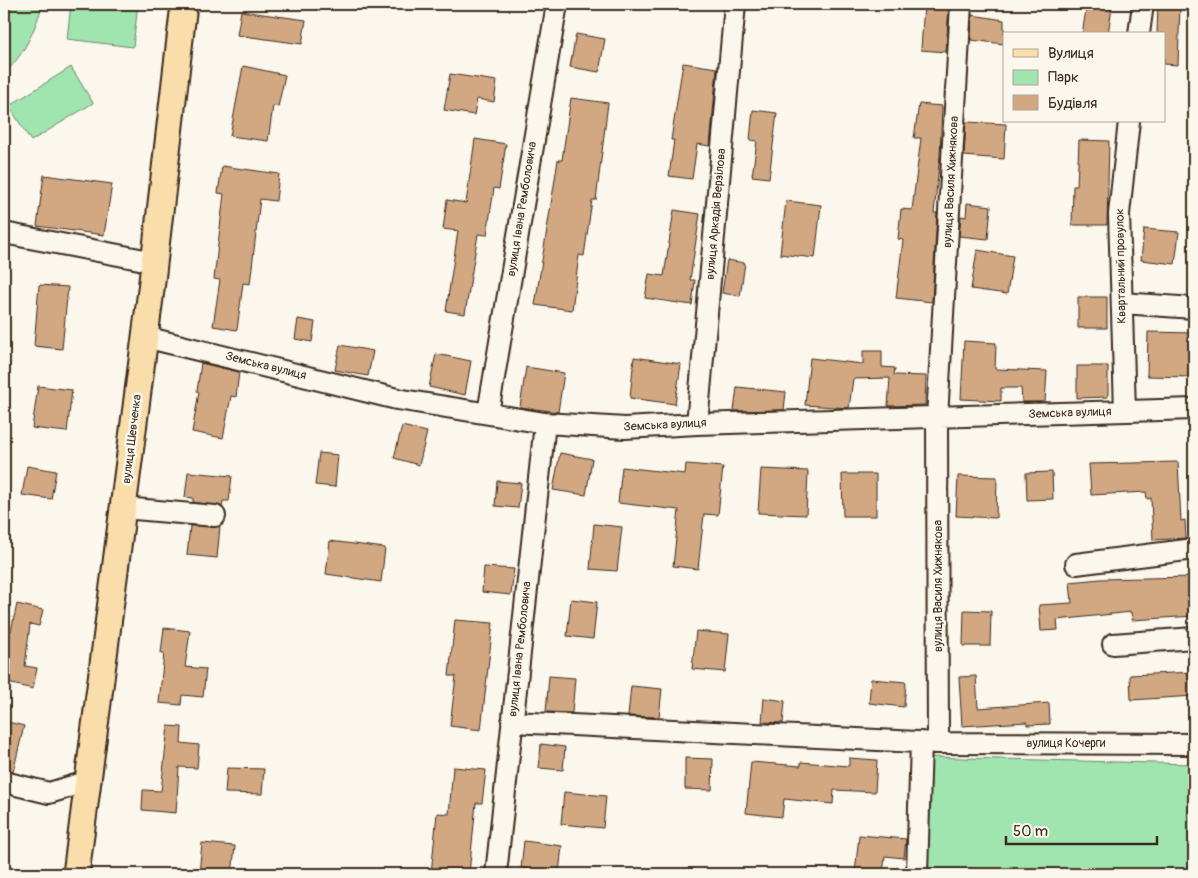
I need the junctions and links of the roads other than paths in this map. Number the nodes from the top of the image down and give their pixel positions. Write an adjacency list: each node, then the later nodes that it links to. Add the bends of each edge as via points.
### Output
1 (184, 4): 9 (main road, вулиця Шевченка)
2 (557, 4): 15 (street, вулиця Івана Ремболовича)
3 (735, 4): 18 (street, вулиця Аркадія Верзілова)
4 (961, 4): 16 (street, вулиця Василя Хижнякова)
5 (1143, 4): 6 (street)
6 (1139, 32)
7 (1129, 122): 10 (street, Квартальний провулок, via 1119,214)
8 (4, 233): 9 (street)
9 (154, 262): 12 (main road, вулиця Шевченка)
10 (1122, 303): 11 (street); 14 (street, Квартальний провулок)
11 (1194, 308)
12 (145, 337): 15 (street, Земська вулиця, via 397,398); 19 (main road, вулиця Шевченка)
13 (1194, 409): 14 (street, Земська вулиця)
14 (1125, 411): 16 (street, Земська вулиця)
15 (488, 413): 17 (street, Земська вулиця)
16 (937, 418): 18 (street, Земська вулиця); 26 (street, вулиця Василя Хижнякова)
17 (545, 423): 18 (street, Земська вулиця, via 625,428); 25 (street, вулиця Івана Ремболовича)
18 (697, 424)
19 (123, 508): 20 (street); 29 (main road, вулиця Шевченка)
20 (215, 516)
21 (1194, 549): 22 (street)
22 (1076, 564)
23 (1194, 638): 24 (street)
24 (1112, 644)
25 (512, 722): 26 (street); 31 (street, вулиця Івана Ремболовича)
26 (930, 743): 27 (street, вулиця Кочерги); 32 (street, вулиця Василя Хижнякова)
27 (1194, 744)
28 (4, 782): 29 (street, via 49,793)
29 (86, 782): 30 (main road, вулиця Шевченка)
30 (76, 874)
31 (496, 874)
32 (917, 874)

